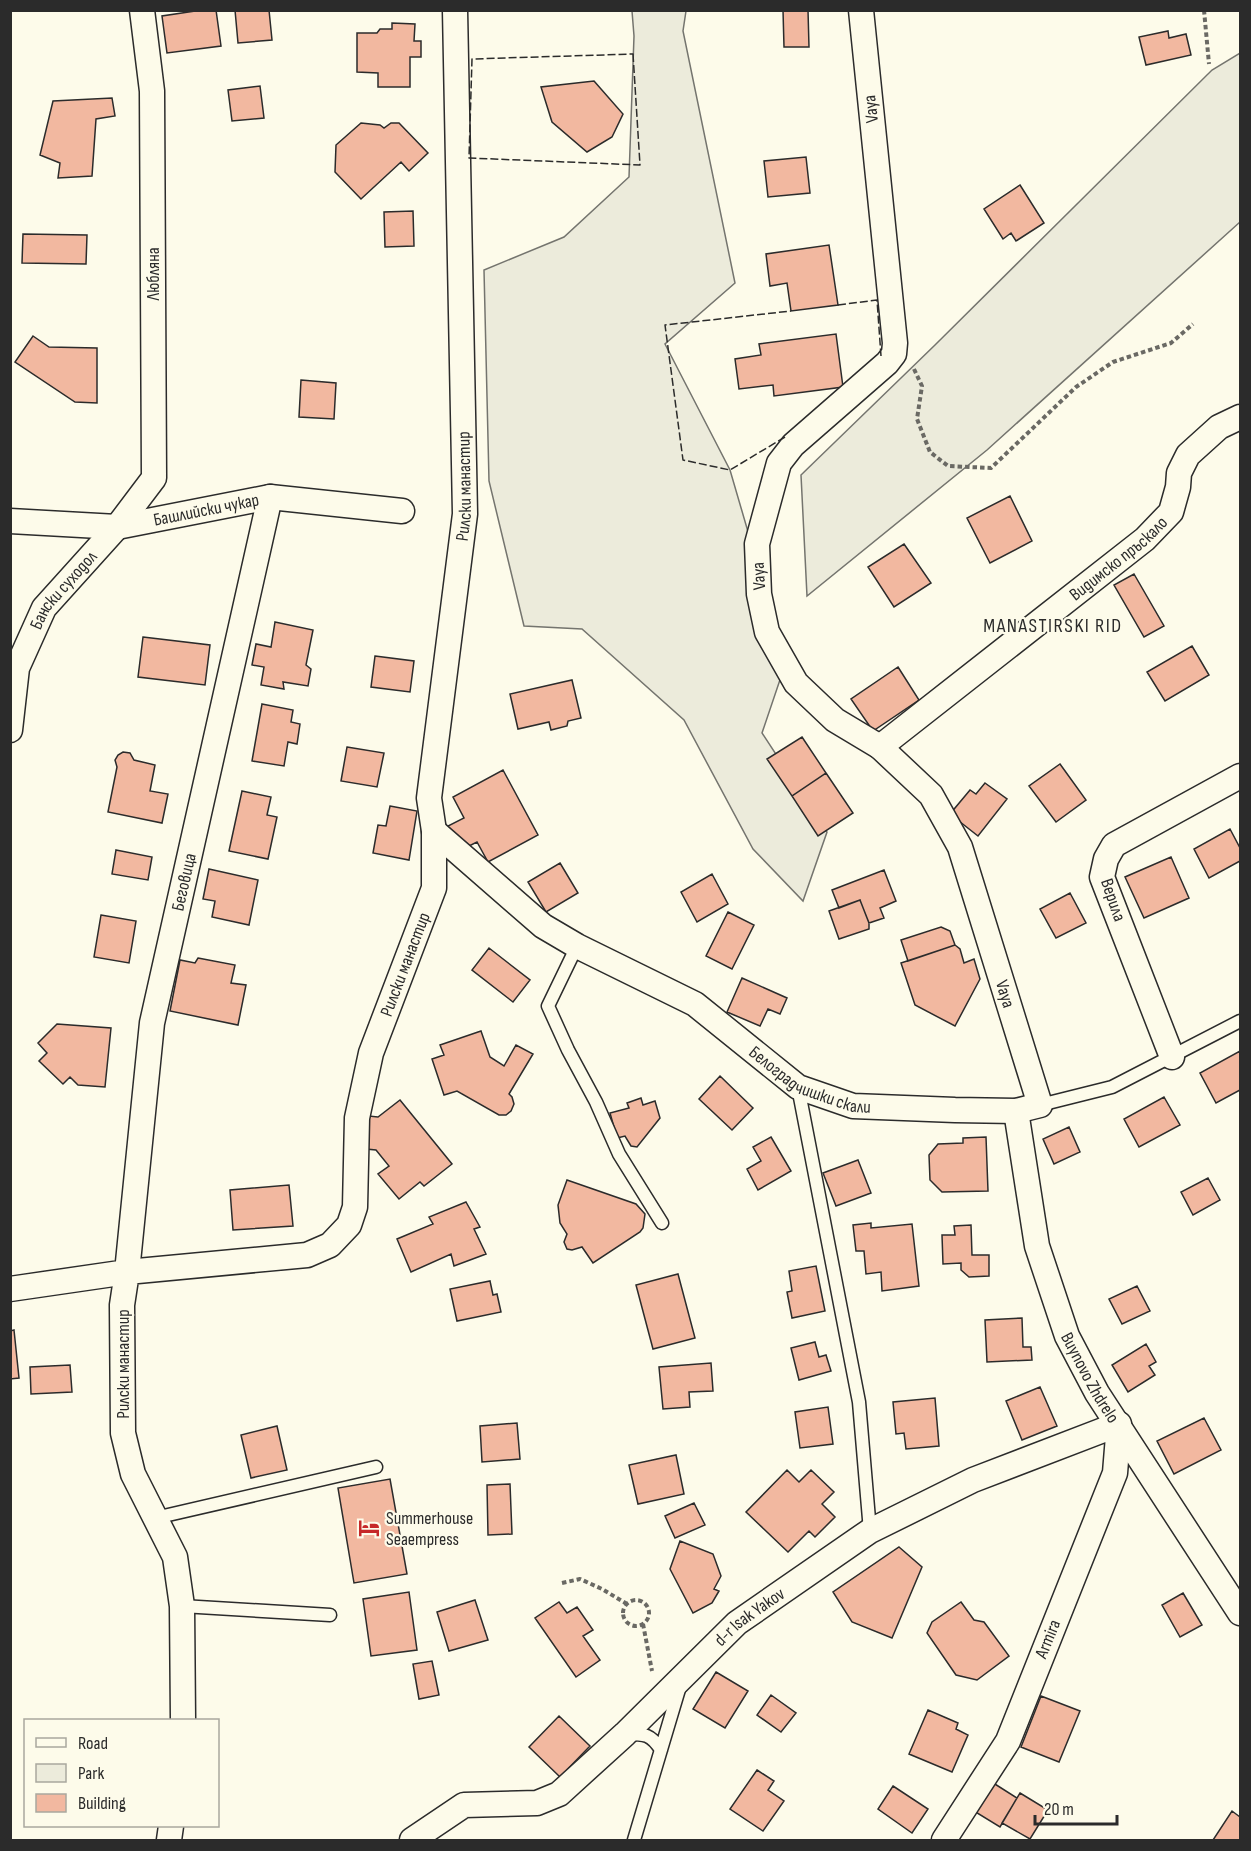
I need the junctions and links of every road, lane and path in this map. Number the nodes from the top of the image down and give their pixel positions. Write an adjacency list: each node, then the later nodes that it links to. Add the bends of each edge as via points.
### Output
1 (142, 10): 12 (street, Любляна, via 152,91 154,478)
2 (455, 10): 16 (street, Рилски манастир, via 465,514 429,798)
3 (861, 10): 7 (street, Vaya)
4 (1204, 10): 5 (path)
5 (1209, 64)
6 (1193, 324): 7 (path, via 1171,343 1113,362 1076,387 991,468 948,466 930,452 917,419 922,386 912,366)
7 (894, 354): 14 (street, Vaya, via 793,445 779,463 757,544 759,594 767,632 796,683 835,720)
8 (1240, 417): 14 (street, Видимско пръскало, via 1219,427 1188,455 1179,473 1171,512 1145,539)
9 (270, 497): 10 (street, Башлийски чукар); 12 (street, Башлийски чукар); 24 (street, Беговица, via 152,1023)
10 (402, 511)
11 (10, 521): 12 (street, Башлийски чукар)
12 (117, 526): 13 (street, Бански суходол, via 44,608 17,668)
13 (11, 718)
14 (880, 747): 21 (street, Vaya, via 931,795 960,847)
15 (1240, 776): 19 (street, Верила, via 1114,845 1106,859 1102,877)
16 (434, 831): 17 (street, Белоградчишки скали, via 543,926); 24 (street, Рилски манастир, via 434,888 366,1074 357,1118 355,1207 349,1225 330,1245 307,1255)
17 (577, 945): 20 (street, Белоградчишки скали, via 695,1004); 23 (lane, via 548,1006 619,1154)
18 (1240, 1021): 19 (lane, Белоградчишки скали)
19 (1172, 1057): 21 (lane, Белоградчишки скали, via 1112,1087)
20 (798, 1088): 22 (street, Белоградчишки скали, via 853,1106); 29 (lane, via 859,1402)
21 (1040, 1106): 22 (street, Белоградчишки скали)
22 (1016, 1111): 26 (street, Buynovo Zhdrelo, via 1036,1246 1067,1336 1097,1393)
23 (662, 1223)
24 (128, 1272): 25 (street); 28 (street, Рилски манастир, via 122,1305 123,1433 133,1474)
25 (10, 1289)
26 (1119, 1424): 29 (street, d-r Isak Yakov, via 973,1480); 33 (street, Buynovo Zhdrelo); 42 (street, Armira, via 1115,1473 1008,1741)
27 (376, 1467): 28 (lane)
28 (155, 1518): 32 (street, Рилски манастир, via 175,1557)
29 (870, 1531): 36 (street, d-r Isak Yakov, via 737,1623)
30 (562, 1583): 31 (path, via 580,1579)
31 (627, 1604): 35 (path, via 623,1612 627,1623); 35 (path, via 639,1600 646,1605 650,1613)
32 (182, 1606): 34 (lane); 37 (street, Рилски манастир)
33 (1240, 1613)
34 (330, 1616)
35 (643, 1624): 36 (path, via 652,1672)
36 (674, 1686): 38 (street, d-r Isak Yakov); 39 (lane)
37 (183, 1719)
38 (625, 1734): 39 (lane, via 654,1739); 40 (street, d-r Isak Yakov, via 559,1794 537,1803 464,1804)
39 (661, 1750): 41 (lane)
40 (412, 1840)
41 (634, 1840)
42 (944, 1840)

